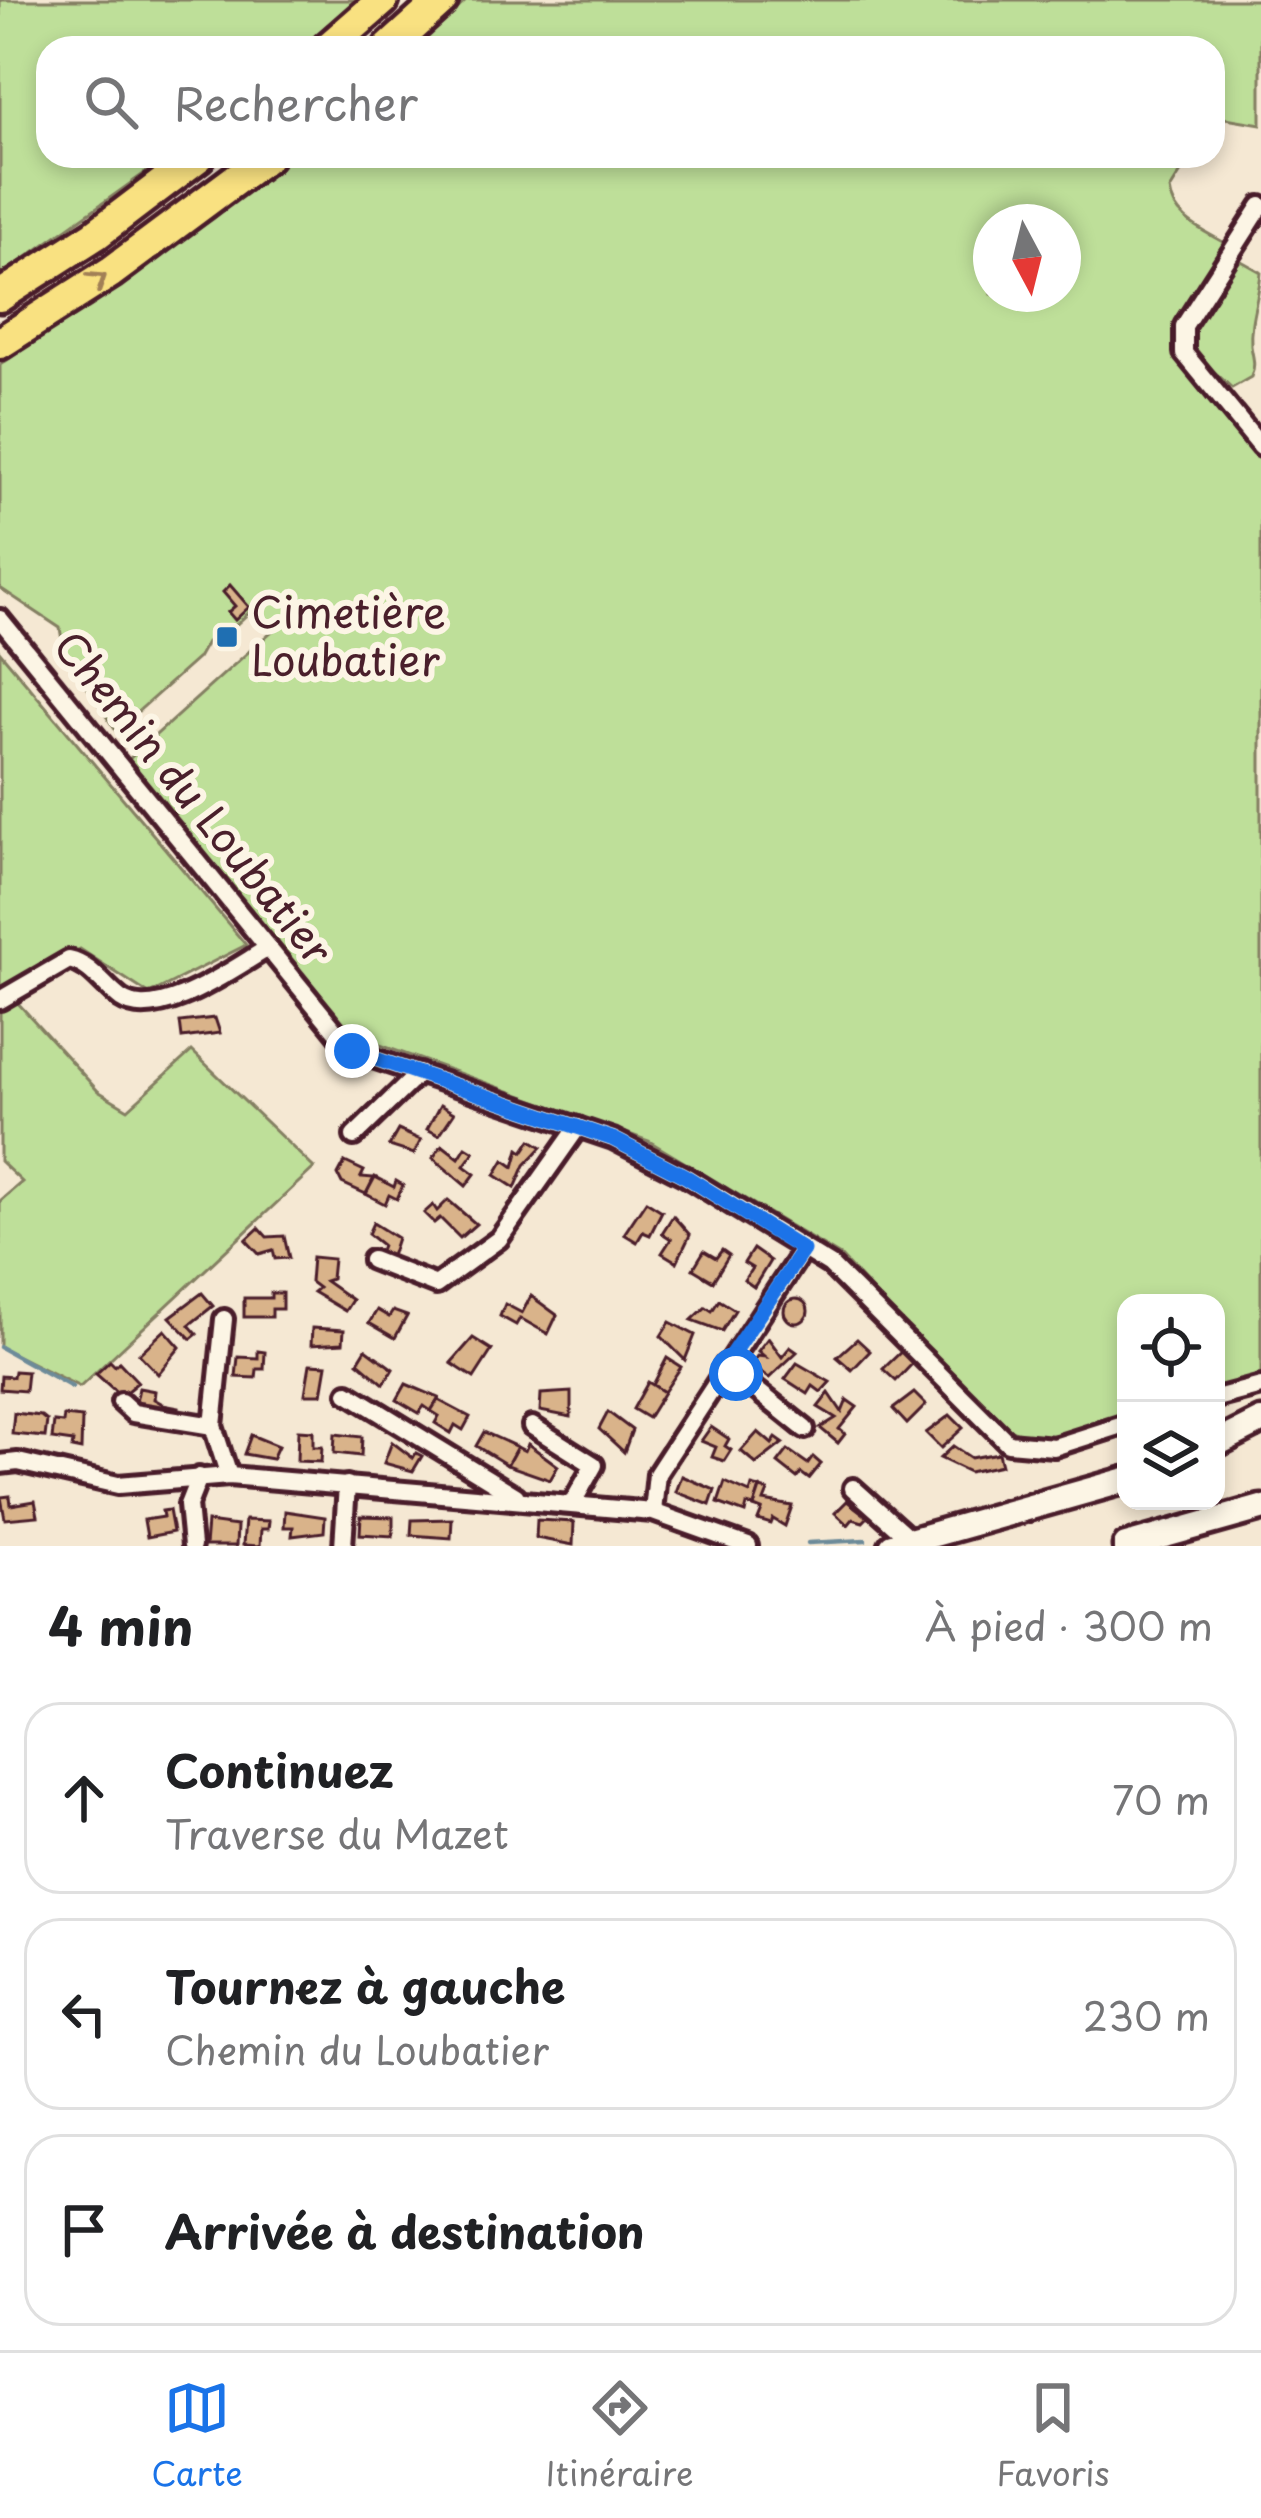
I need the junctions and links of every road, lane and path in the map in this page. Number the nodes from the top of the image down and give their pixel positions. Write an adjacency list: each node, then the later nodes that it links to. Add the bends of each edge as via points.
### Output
1 (383, 0): 3 (highway)
2 (442, 0): 4 (highway)
3 (342, 36)
4 (402, 36)
5 (183, 168): 8 (highway)
6 (251, 168): 9 (highway, one-way to 6)
7 (1261, 206): 10 (street, via 1181,339)
8 (0, 296)
9 (0, 344)
10 (1261, 447)
11 (0, 619): 12 (street, Chemin du Loubatier)
12 (268, 948): 13 (street, via 184,997 144,1006 127,1003 69,960); 14 (street, Chemin du Loubatier, via 352,1051)
13 (0, 1000)
14 (419, 1073): 15 (street, Chemin du Loubatier); 16 (street)
15 (578, 1127): 17 (street, Chemin du Loubatier, via 685,1176); 18 (street, via 500,1239 436,1285)
16 (354, 1136)
17 (803, 1250): 20 (street); 28 (street, Chemin du Loubatier, via 830,1265 1008,1443 1054,1447)
18 (372, 1259)
19 (224, 1319): 26 (street)
20 (725, 1364): 29 (street); 40 (street, via 657,1474)
21 (1261, 1386): 23 (street)
22 (348, 1393): 37 (street)
23 (1225, 1396)
24 (121, 1402): 26 (street, via 133,1413)
25 (1261, 1421): 30 (street)
26 (213, 1426): 32 (street)
27 (532, 1426): 38 (street, via 594,1465)
28 (1117, 1427)
29 (806, 1429)
30 (1225, 1439)
31 (0, 1463): 33 (street, via 118,1485)
32 (229, 1476): 33 (street); 35 (street)
33 (199, 1477): 43 (street, via 188,1505)
34 (1117, 1483): 42 (street)
35 (347, 1485): 37 (street); 44 (street)
36 (853, 1488): 42 (street)
37 (520, 1498): 38 (street)
38 (572, 1504): 40 (street)
39 (1261, 1508): 46 (street)
40 (653, 1512): 45 (street)
41 (1261, 1523): 47 (street)
42 (901, 1543)
43 (192, 1546)
44 (343, 1546)
45 (748, 1546)
46 (1126, 1546)
47 (1180, 1546)

